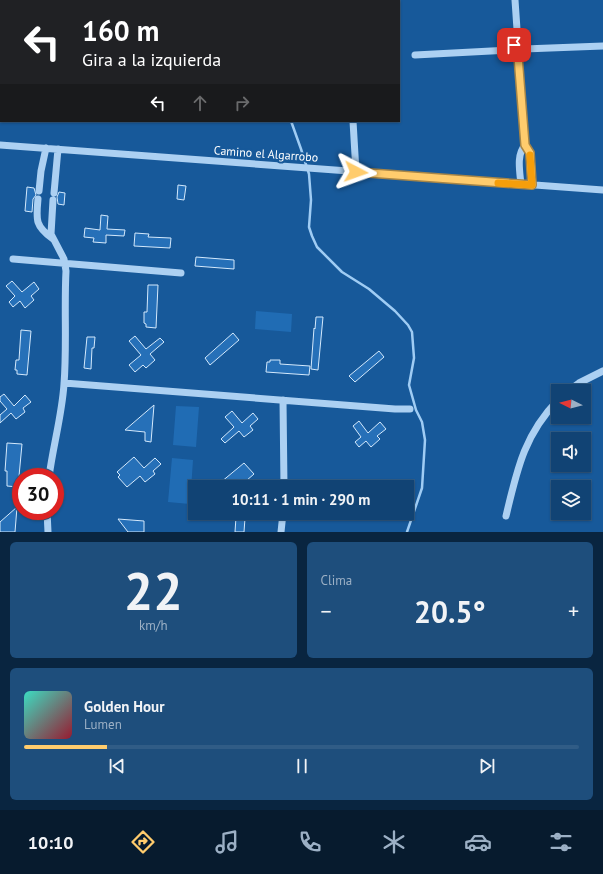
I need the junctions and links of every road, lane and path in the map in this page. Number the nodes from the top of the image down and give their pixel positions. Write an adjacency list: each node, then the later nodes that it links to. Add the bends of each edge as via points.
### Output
1 (515, 0): 2 (street)
2 (518, 44): 4 (street); 5 (street, via 513,46)
3 (603, 46): 4 (street)
4 (524, 49): 7 (street)
5 (512, 50): 6 (street); 7 (street)
6 (415, 54)
7 (518, 56): 10 (street)
8 (352, 122): 13 (street)
9 (0, 145): 11 (street, Camino el Algarrobo)
10 (525, 145): 14 (street, via 520,154); 15 (street, via 530,153)
11 (46, 148): 12 (street, Camino el Algarrobo); 17 (street, via 40,171 36,221)
12 (58, 149): 13 (street, Camino el Algarrobo); 17 (street, via 51,227)
13 (356, 172): 14 (street, Camino el Algarrobo)
14 (521, 184): 15 (street, Camino el Algarrobo)
15 (532, 185): 16 (street, Camino el Algarrobo)
16 (603, 190)
17 (53, 239): 19 (street)
18 (13, 259): 19 (street)
19 (65, 263): 20 (street); 22 (street)
20 (181, 273)
21 (603, 371): 23 (street)
22 (64, 384): 24 (street); 27 (street)
23 (578, 384)
24 (283, 400): 25 (street); 28 (street)
25 (410, 408)
26 (551, 408): 29 (street, via 525,449 517,469)
27 (51, 468)
28 (284, 480)
29 (506, 516)
30 (48, 520): 32 (street)
31 (282, 520): 33 (street)
32 (48, 532)
33 (281, 532)

